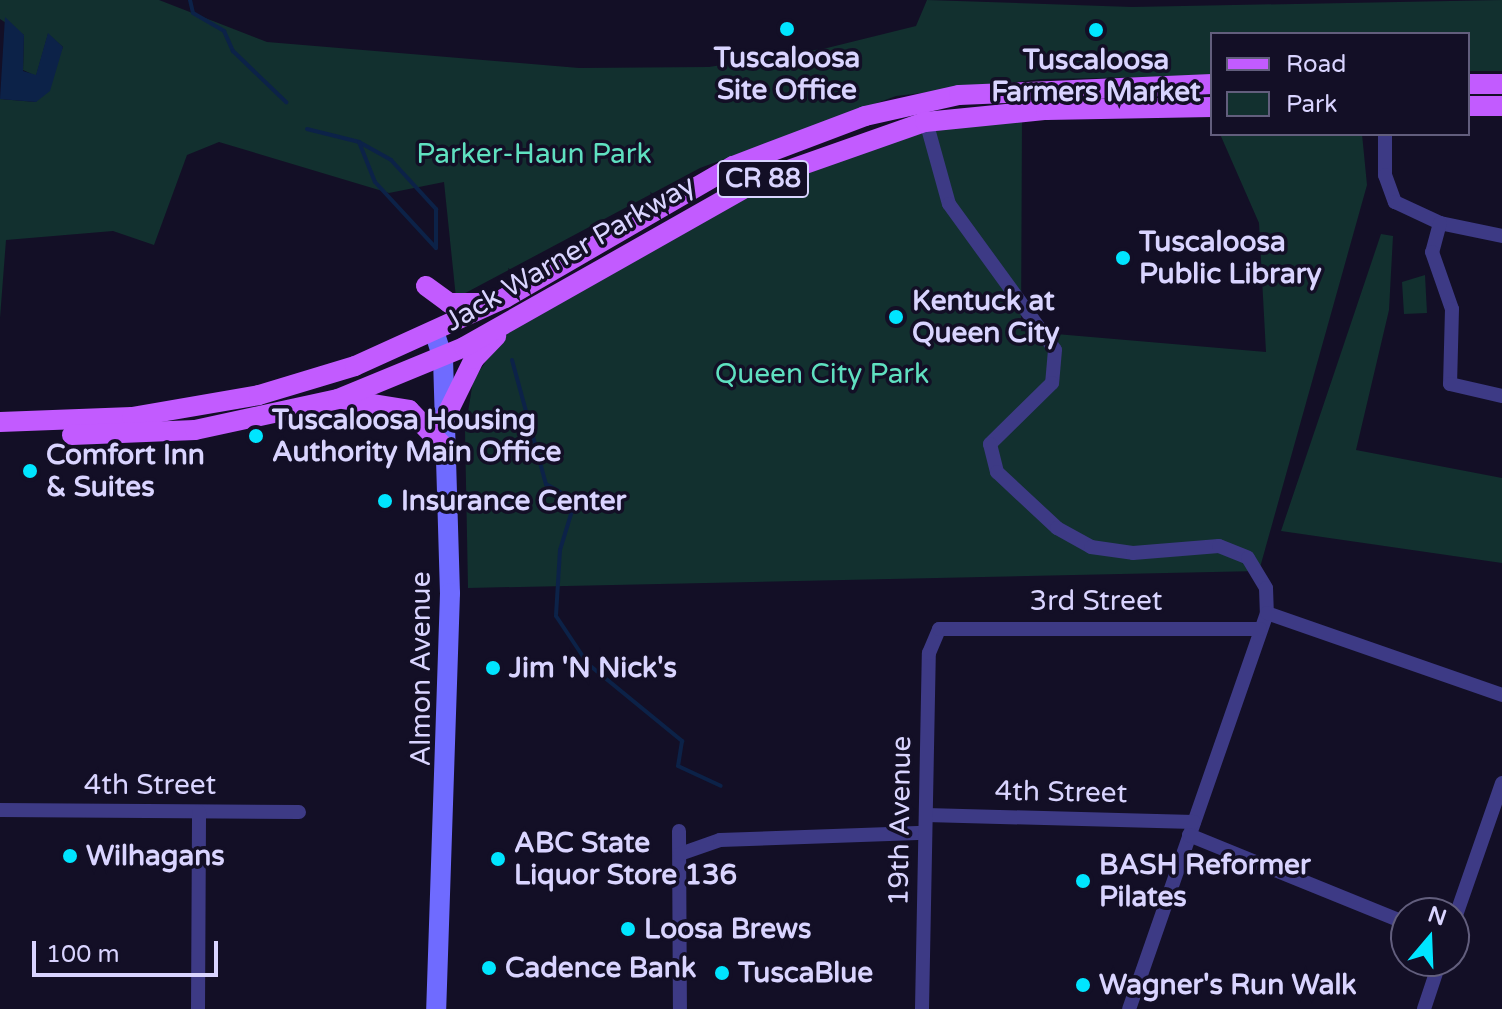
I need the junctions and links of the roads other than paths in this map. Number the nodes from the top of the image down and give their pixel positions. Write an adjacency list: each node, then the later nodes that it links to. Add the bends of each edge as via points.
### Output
1 (1210, 84): 4 (main road, Jack Warner Parkway, via 1089,84)
2 (1470, 84): 3 (main road)
3 (1502, 84)
4 (923, 101): 8 (street); 13 (main road, Jack Warner Parkway, via 763,152)
5 (1470, 106): 6 (main road)
6 (1502, 106)
7 (1210, 107): 8 (main road, Jack Warner Parkway / CR 88, via 1046,110)
8 (925, 122): 14 (main road, Jack Warner Parkway / CR 88, via 757,181); 23 (street, via 949,204 1055,350 1052,383 990,444 997,472 1057,528 1103,551 1235,550 1259,571)
9 (1385, 136): 10 (street, via 1385,175 1395,202)
10 (1440, 223): 11 (street); 17 (street, via 1432,252 1452,309 1450,384)
11 (1502, 236)
12 (426, 286): 13 (main road, via 449,303)
13 (494, 303): 15 (main road, Jack Warner Parkway)
14 (512, 321): 16 (main road, Jack Warner Parkway / CR 88); 19 (main road, via 474,359)
15 (434, 331): 16 (main road, Almon Avenue); 20 (main road, Jack Warner Parkway, via 355,366 237,399 104,420)
16 (443, 358): 18 (main road, Jack Warner Parkway / CR 88); 19 (main road, Almon Avenue)
17 (1502, 396)
18 (338, 399): 21 (main road, Jack Warner Parkway / CR 88, via 195,430); 22 (main road, via 409,410)
19 (444, 420): 22 (main road, Almon Avenue)
20 (0, 422)
21 (0, 436)
22 (445, 448): 40 (main road, Almon Avenue, via 450,718)
23 (1267, 613): 24 (street); 26 (street)
24 (1260, 629): 25 (street, 3rd Street, via 948,627); 32 (street)
25 (935, 636): 31 (street, 19th Avenue)
26 (1502, 695)
27 (1502, 786): 36 (street)
28 (0, 810): 29 (street, 4th Street)
29 (199, 812): 30 (street, 4th Street); 39 (street)
30 (299, 812)
31 (926, 815): 32 (street, 4th Street); 34 (street, 19th Avenue)
32 (1192, 828): 37 (street, 4th Street); 43 (street)
33 (679, 831): 35 (street)
34 (925, 833): 35 (street, via 827,841 720,840); 42 (street, 19th Avenue)
35 (680, 854): 41 (street)
36 (1463, 897)
37 (1390, 916)
38 (1435, 977): 44 (street)
39 (198, 1009)
40 (436, 1009)
41 (680, 1009)
42 (922, 1009)
43 (1129, 1009)
44 (1424, 1009)

